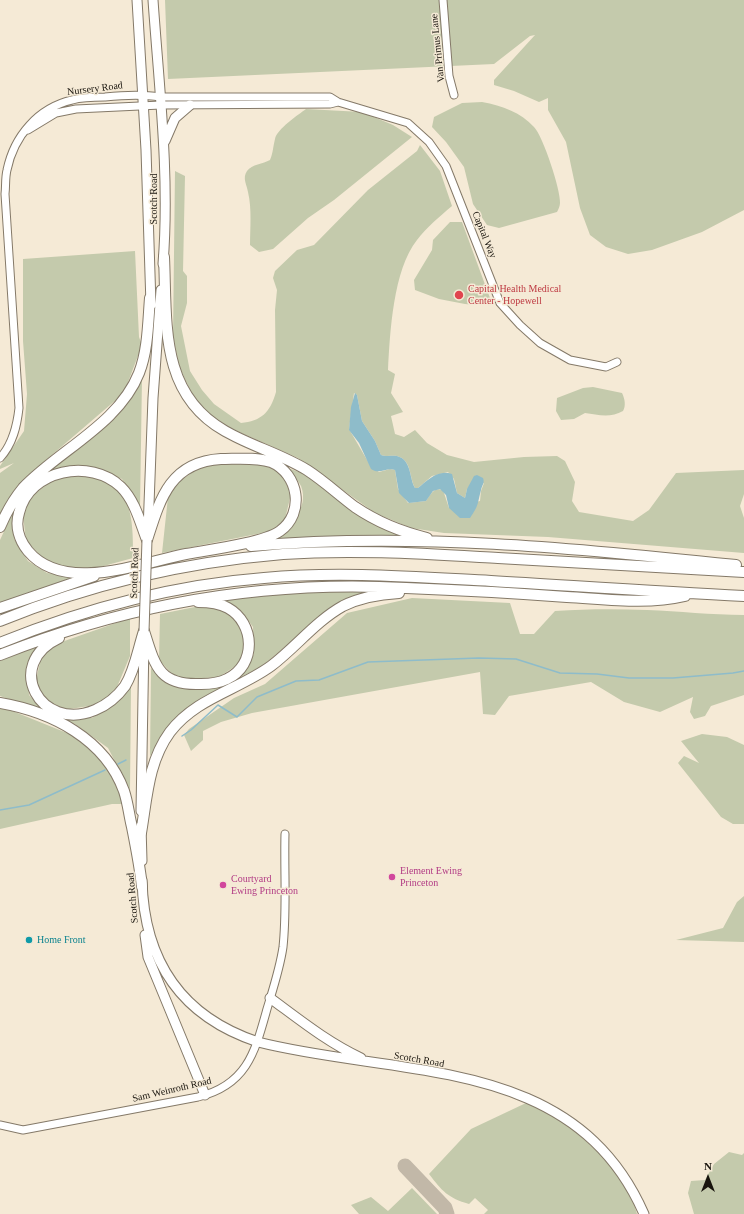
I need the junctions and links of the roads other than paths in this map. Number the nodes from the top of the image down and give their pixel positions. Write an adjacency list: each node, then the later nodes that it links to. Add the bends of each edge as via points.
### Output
1 (137, 0): 4 (main road, Scotch Road)
2 (153, 0): 6 (main road, Scotch Road)
3 (443, 0): 5 (street, Van Primus Lane)
4 (143, 94): 6 (street, Nursery Road); 9 (main road, Scotch Road); 10 (street, Nursery Road, via 72,100 54,106 34,118)
5 (454, 95)
6 (160, 101): 7 (street, Capital Way, via 330,97); 8 (street, Capital Way); 9 (street, Nursery Road); 11 (main road, Scotch Road)
7 (338, 102): 8 (street, Capital Way); 14 (street, Capital Way, via 408,123 429,142 446,166 500,303 520,325 540,343 570,360 606,366)
8 (190, 105): 11 (main road, via 175,118)
9 (144, 106): 10 (street, Nursery Road, via 76,109 56,113); 13 (main road, Scotch Road)
10 (20, 137): 16 (street, Nursery Road, via 6,171 5,194 19,408 12,440)
11 (163, 146): 12 (main road, Scotch Road)
12 (164, 257): 15 (main road, Scotch Road); 19 (highway, via 168,341 172,364 186,393 206,418 232,435 300,466 376,520 418,536)
13 (150, 298): 15 (main road, Scotch Road); 17 (highway, via 142,364 129,393 105,419 24,488)
14 (617, 362)
15 (153, 398): 18 (main road, Scotch Road)
16 (0, 458)
17 (0, 527)
18 (147, 540): 20 (highway, via 165,491 174,479 189,468 210,460 247,459 268,461 284,470 293,483 296,501 293,515 285,527 269,536); 22 (highway, via 127,495 116,483 104,476 80,470 63,472 46,479 30,491 20,508 17,524 22,541 32,556 48,567 68,573); 31 (main road, Scotch Road, bridge)
19 (459, 543): 20 (highway, via 312,542); 21 (highway, via 643,555)
20 (201, 551): 22 (highway)
21 (744, 566)
22 (119, 568): 28 (highway)
23 (744, 572): 30 (highway, via 401,552 284,554 204,564 128,579)
24 (488, 593): 25 (highway, via 637,600 670,600); 27 (highway, via 360,586 298,587 217,595); 35 (highway, via 400,592 350,603 328,616 270,666 199,706 175,726 158,752 151,770)
25 (697, 594): 26 (highway); 32 (highway, via 415,576 335,575 263,578 144,597 74,616)
26 (744, 596)
27 (163, 606): 29 (highway); 31 (highway, via 194,602 211,603 235,613 245,626 249,640 248,654 242,668 232,677 220,682 175,682 166,678 156,667)
28 (0, 608)
29 (122, 615): 31 (highway, via 60,638 40,652 32,666 31,682 37,696 46,706 58,713 75,715 92,712 110,702 126,684); 33 (highway, via 53,635)
30 (0, 620)
31 (144, 631): 35 (main road, Scotch Road)
32 (0, 643)
33 (0, 655)
34 (0, 703): 37 (highway, via 62,724 90,742 104,757 126,797)
35 (141, 833): 37 (main road, Scotch Road)
36 (285, 834): 39 (street, Sam Weinroth Road, via 283,942)
37 (142, 887): 38 (main road, Scotch Road)
38 (144, 914): 40 (main road, Scotch Road, via 157,957 187,1001 218,1025 241,1037); 42 (main road, via 148,957)
39 (270, 998): 40 (street, Sam Weinroth Road); 41 (main road, via 336,1046)
40 (258, 1042): 41 (main road, Scotch Road); 42 (street, Sam Weinroth Road, via 248,1063 238,1076 222,1088)
41 (381, 1064): 44 (main road, Scotch Road, via 477,1082 520,1095 549,1108 578,1126 602,1148 629,1184)
42 (205, 1095): 43 (street, Sam Weinroth Road, via 23,1130)
43 (0, 1125)
44 (644, 1214)

